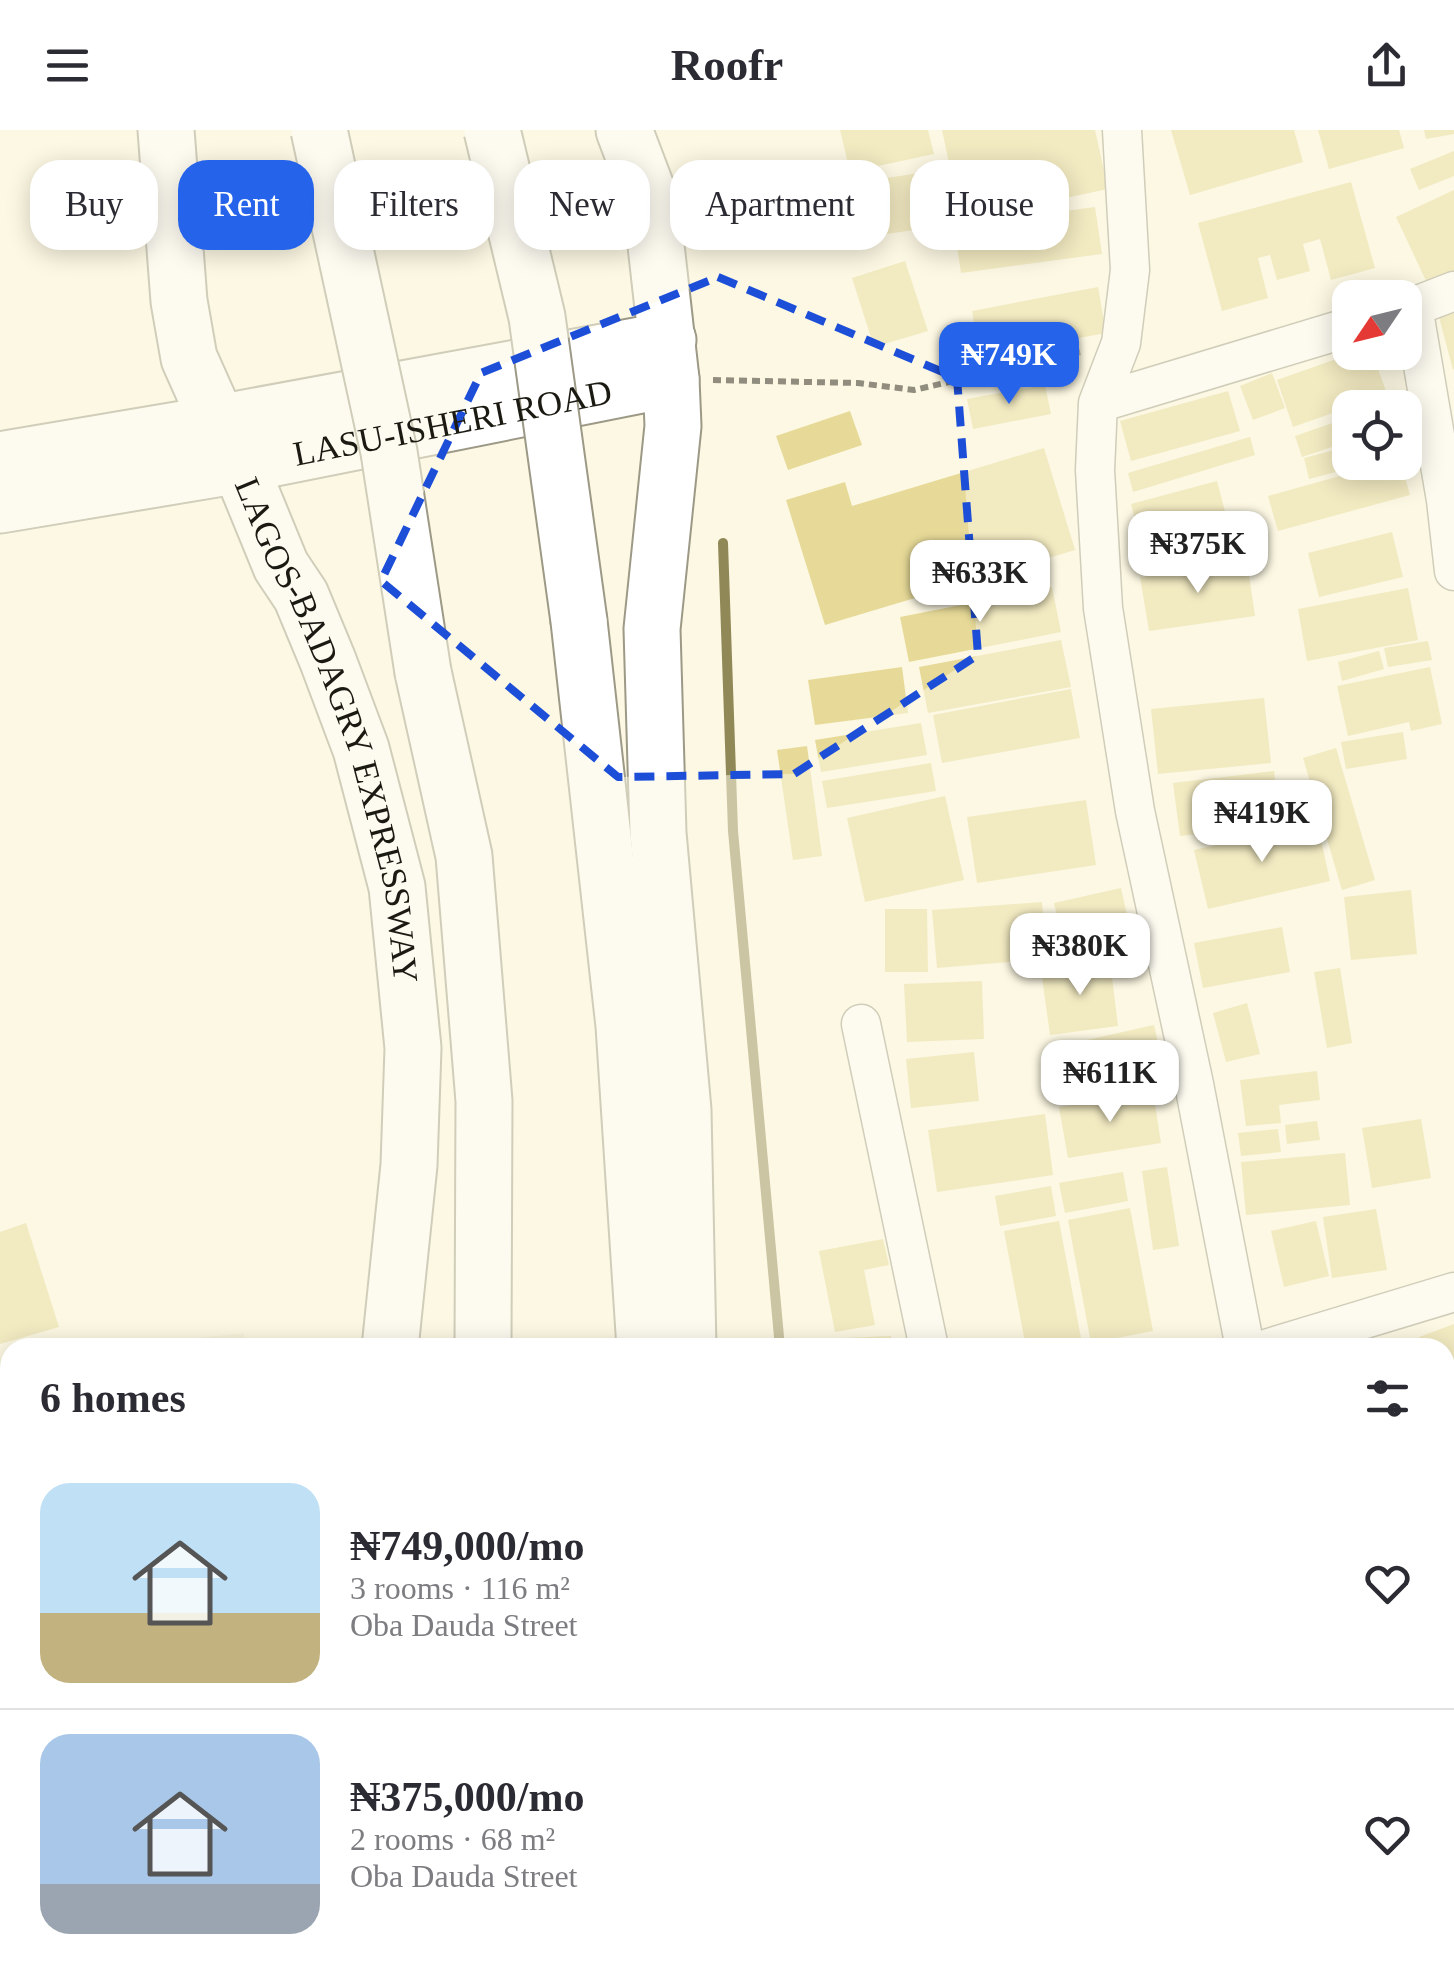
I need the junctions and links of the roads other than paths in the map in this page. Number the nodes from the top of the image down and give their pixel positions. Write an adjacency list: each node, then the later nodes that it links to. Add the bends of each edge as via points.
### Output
1 (166, 130): 12 (main road, LAGOS-BADAGRY EXPRESSWAY, via 183,334)
2 (319, 130): 19 (main road, LAGOS-BADAGRY EXPRESSWAY, bridge, via 464,856 484,1102)
3 (492, 130): 20 (main road, bridge, via 537,317 579,621 624,1026)
4 (624, 130): 9 (main road, via 652,202)
5 (1122, 130): 11 (street, via 1130,270 1121,343)
6 (1454, 291): 7 (street)
7 (1422, 303)
8 (1332, 332): 11 (street)
9 (669, 359): 12 (main road, LASU-ISHERI ROAD); 21 (main road, via 673,426 652,629 658,833 683,1110)
10 (1421, 370): 15 (street)
11 (1098, 403): 23 (street, via 1102,608 1135,810)
12 (229, 444): 13 (main road, LASU-ISHERI ROAD); 14 (main road, LASU-ISHERI ROAD); 18 (main road, LAGOS-BADAGRY EXPRESSWAY, via 328,661 397,887 413,1048)
13 (0, 460)
14 (0, 505)
15 (1454, 571)
16 (862, 1024): 22 (street)
17 (1454, 1292): 24 (street)
18 (391, 1338)
19 (483, 1338)
20 (644, 1338)
21 (688, 1338)
22 (927, 1338)
23 (1243, 1338)
24 (1301, 1338)

